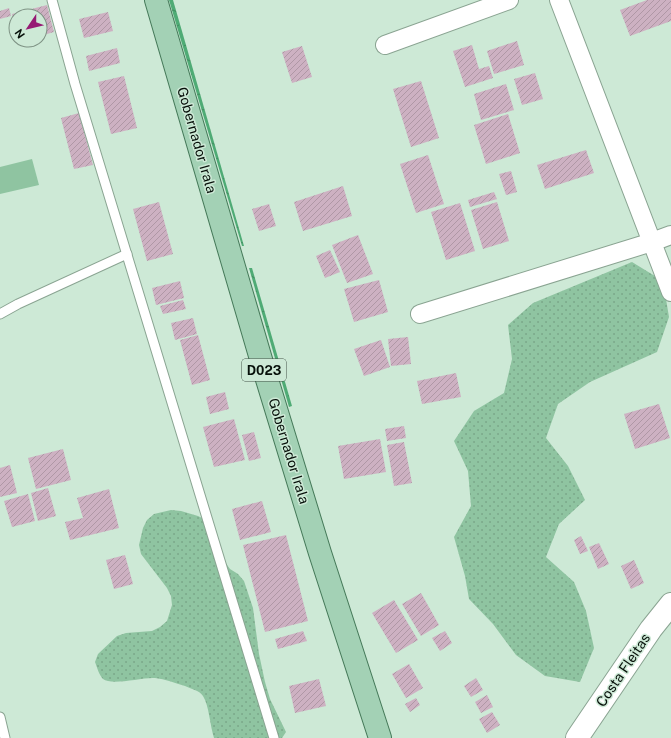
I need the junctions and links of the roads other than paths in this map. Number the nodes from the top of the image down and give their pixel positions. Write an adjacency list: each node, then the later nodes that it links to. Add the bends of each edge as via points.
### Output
1 (52, 0): 8 (lane)
2 (156, 0): 16 (main road, Gobernador Irala / D023, via 265,373)
3 (509, 0): 5 (street)
4 (559, 0): 7 (street)
5 (385, 45)
6 (671, 235): 7 (street)
7 (652, 242): 9 (street); 11 (street)
8 (127, 254): 10 (lane); 15 (lane)
9 (671, 292)
10 (0, 314)
11 (420, 314)
12 (671, 604): 17 (main road, Costa Fleitas, via 651,629)
13 (0, 717): 14 (lane)
14 (5, 738)
15 (274, 738)
16 (380, 738)
17 (577, 738)

